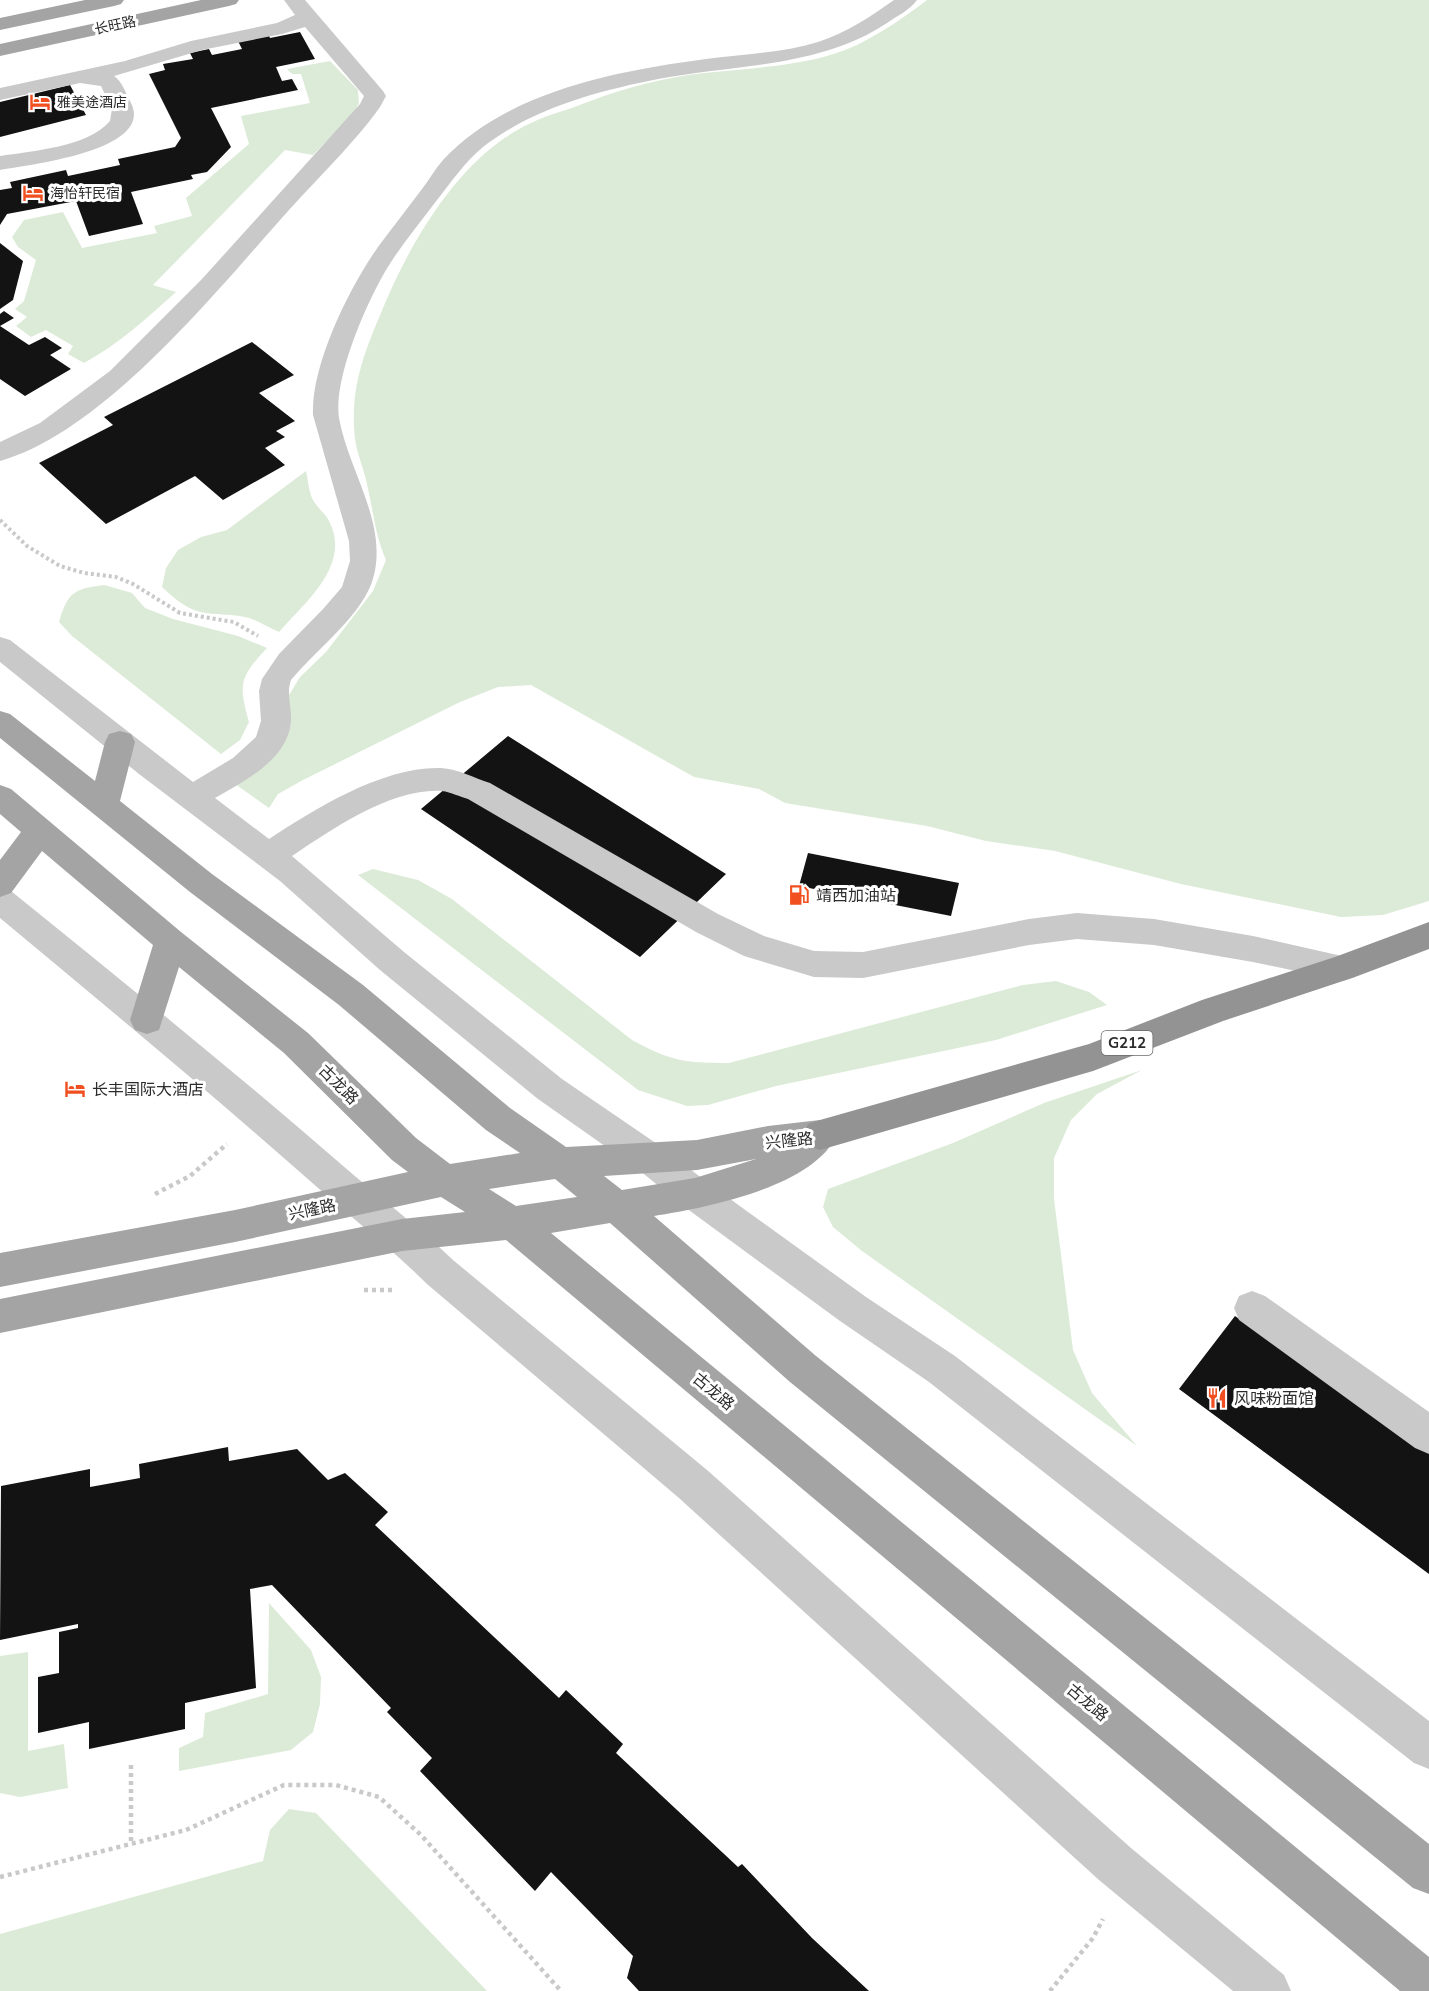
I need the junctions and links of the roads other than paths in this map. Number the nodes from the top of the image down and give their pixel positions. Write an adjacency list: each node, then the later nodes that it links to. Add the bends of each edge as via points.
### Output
1 (114, 0): 5 (main road, 长旺路)
2 (229, 0): 6 (main road, 长旺路)
3 (907, 0): 15 (street, via 886,16 829,45 643,76 561,98 489,132 451,165 374,272 333,364 326,415 364,553 360,578 278,676 271,699 276,718 274,734 261,752)
4 (301, 8): 7 (street, via 297,23 282,28 198,45); 10 (street, via 367,84 375,96 369,107 235,258 119,377 49,429)
5 (0, 24)
6 (0, 50)
7 (81, 77): 8 (street); 9 (street, via 109,81 123,109 120,125 89,145)
8 (0, 94)
9 (0, 163)
10 (0, 452)
11 (0, 647): 13 (street)
12 (0, 722): 16 (main road)
13 (120, 742): 15 (street); 16 (main road)
14 (0, 797): 17 (main road, 古龙路)
15 (192, 797): 18 (street)
16 (104, 805): 27 (main road, via 351,995 498,1119)
17 (40, 831): 19 (main road); 22 (main road, 古龙路)
18 (269, 855): 23 (street, via 365,799 406,783 442,780 479,791 707,923 756,947 814,964 863,965 1077,926 1154,932); 26 (street, via 550,1089)
19 (0, 884)
20 (0, 900): 24 (street)
21 (1429, 935): 23 (highway, G212)
22 (170, 940): 24 (main road); 28 (main road, 古龙路, via 296,1042 404,1149)
23 (1343, 968): 25 (highway, G212, via 1214,1010 1093,1057)
24 (147, 1020): 30 (street)
25 (820, 1135): 26 (main road, 兴隆路); 29 (main road, 兴隆路, via 794,1159 745,1180)
26 (651, 1159): 27 (main road, 兴隆路); 29 (street)
27 (561, 1163): 28 (main road, 兴隆路); 31 (main road)
28 (445, 1180): 30 (main road, 兴隆路); 32 (main road, 古龙路)
29 (695, 1194): 31 (main road, 兴隆路); 38 (street, via 942,1370)
30 (356, 1199): 33 (street); 34 (main road, 兴隆路)
31 (615, 1205): 32 (main road, 兴隆路); 39 (main road, via 803,1370)
32 (512, 1223): 33 (main road, 兴隆路); 40 (main road, 古龙路)
33 (402, 1235): 36 (main road, 兴隆路); 41 (street, via 693,1484 1115,1864)
34 (0, 1270)
35 (1252, 1308): 37 (street)
36 (0, 1316)
37 (1429, 1435)
38 (1429, 1748)
39 (1429, 1872)
40 (1429, 1986)
41 (1268, 1991)

